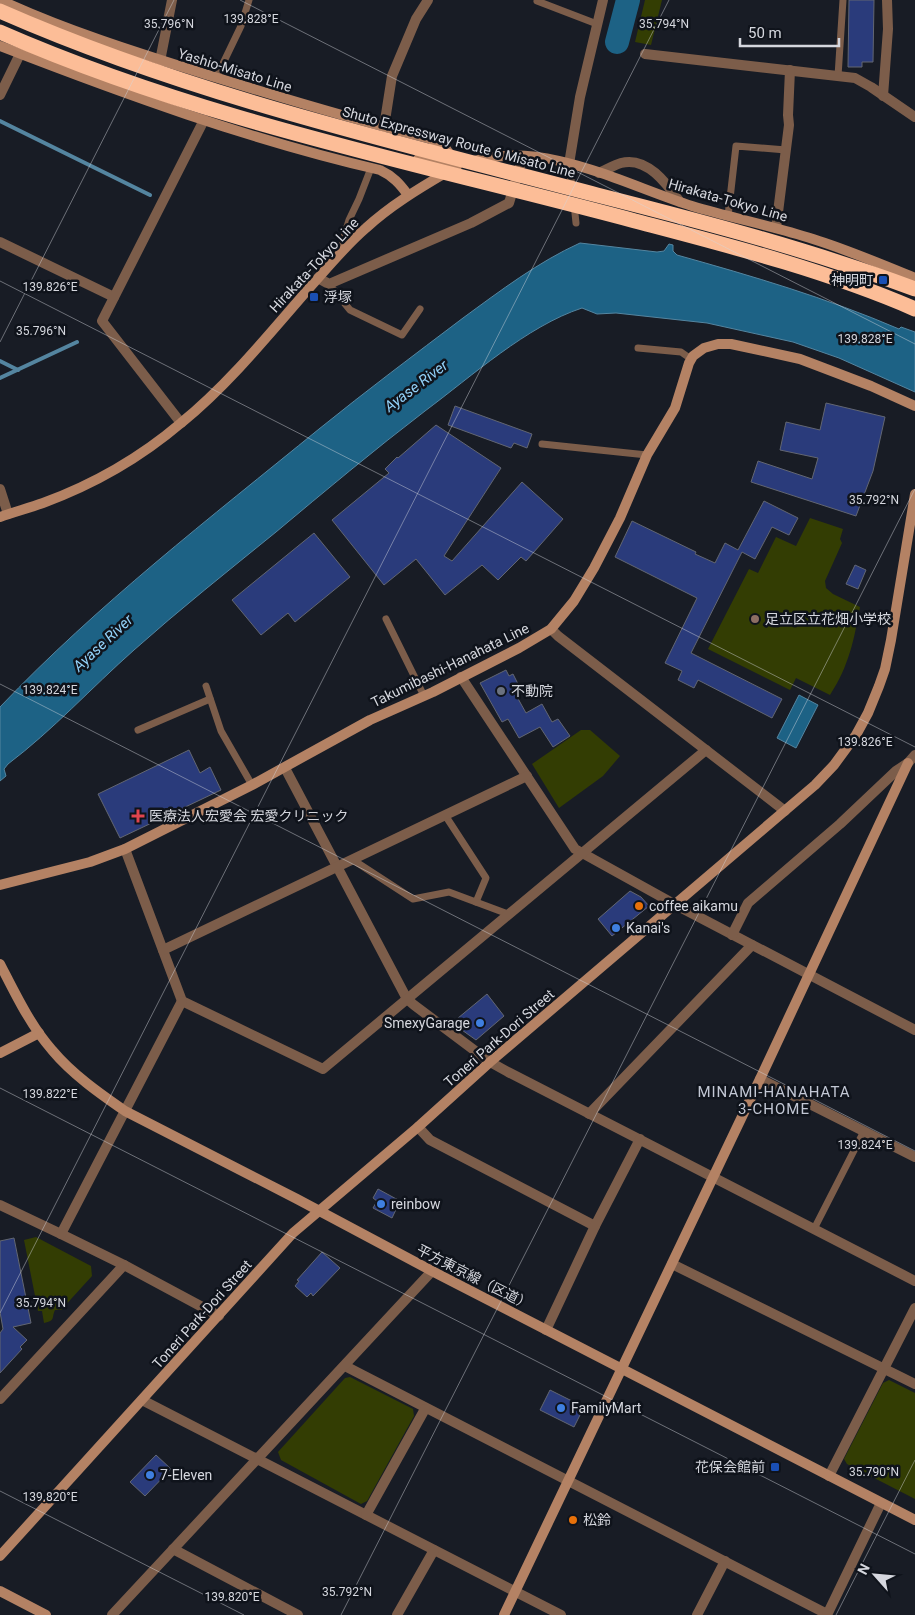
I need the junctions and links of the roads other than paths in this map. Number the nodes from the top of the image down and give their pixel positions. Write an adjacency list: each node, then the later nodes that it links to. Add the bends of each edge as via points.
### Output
1 (0, 0): 11 (main road, Yashio-Misato Line)
2 (172, 0): 18 (street)
3 (250, 0): 21 (lane)
4 (418, 0): 12 (street)
5 (428, 0): 12 (street)
6 (604, 0): 13 (street)
7 (843, 0): 20 (lane)
8 (887, 0): 23 (street)
9 (537, 1): 13 (lane)
10 (0, 11): 46 (highway, Shuto Expressway Route 6 Misato Line, bridge, via 175,79 338,128 792,247)
11 (36, 16): 16 (main road); 18 (main road, Yashio-Misato Line)
12 (416, 19): 27 (street, via 392,76)
13 (597, 24): 32 (street)
14 (0, 32): 49 (highway, bridge, via 182,101 336,146 786,262)
15 (0, 46): 16 (main road)
16 (19, 53): 22 (street); 26 (main road)
17 (645, 54): 19 (street)
18 (160, 60): 21 (main road, Yashio-Misato Line)
19 (790, 70): 20 (street); 29 (street)
20 (838, 76): 23 (street, via 855,78)
21 (216, 78): 24 (main road, Yashio-Misato Line)
22 (0, 95)
23 (883, 96): 25 (street)
24 (290, 101): 27 (main road, Yashio-Misato Line); 28 (main road)
25 (915, 117)
26 (204, 120): 28 (main road); 47 (street)
27 (384, 127): 33 (main road, Yashio-Misato Line, via 438,142)
28 (277, 142): 30 (main road)
29 (786, 150): 38 (lane, via 736,146); 40 (street)
30 (316, 153): 33 (main road, via 423,160); 34 (main road)
31 (523, 156): 32 (main road, Hirakata-Tokyo Line); 33 (main road, Hirakata-Tokyo Line, via 481,159); 45 (street, via 509,203 471,223)
32 (569, 164): 35 (main road, Hirakata-Tokyo Line); 39 (lane)
33 (457, 166): 36 (main road, Hirakata-Tokyo Line)
34 (371, 168): 36 (main road, via 390,174); 42 (lane)
35 (600, 173): 37 (main road, Hirakata-Tokyo Line); 37 (street, via 622,163 639,164 659,176)
36 (408, 195): 42 (main road, Hirakata-Tokyo Line, via 365,229)
37 (680, 202): 38 (main road, Hirakata-Tokyo Line)
38 (728, 216): 40 (main road, Hirakata-Tokyo Line)
39 (576, 223)
40 (776, 228): 44 (main road, Hirakata-Tokyo Line)
41 (0, 242): 47 (street)
42 (338, 256): 43 (main road, Hirakata-Tokyo Line)
43 (318, 278): 45 (street); 53 (main road, Hirakata-Tokyo Line, via 210,398)
44 (915, 278)
45 (329, 284): 48 (lane, via 350,310 402,335)
46 (915, 289)
47 (114, 297): 53 (street, via 102,321)
48 (420, 309)
49 (915, 309)
50 (638, 348): 51 (lane, via 681,352)
51 (691, 359): 52 (main road, via 710,345 731,344 800,359); 55 (main road, Takumibashi-Hanahata Line, via 675,408)
52 (915, 406)
53 (181, 423): 58 (main road, Hirakata-Tokyo Line, via 156,443 79,488)
54 (542, 444): 55 (lane)
55 (647, 456): 60 (main road, Takumibashi-Hanahata Line, via 594,568)
56 (0, 489): 58 (street)
57 (915, 494): 71 (main road, Toneri Park-Dori Street, via 891,640 874,701 846,750)
58 (4, 515)
59 (386, 619): 63 (lane)
60 (550, 629): 61 (main road, Takumibashi-Hanahata Line); 66 (street)
61 (461, 677): 63 (main road, Takumibashi-Hanahata Line); 69 (street)
62 (206, 686): 64 (lane)
63 (424, 696): 68 (main road, Takumibashi-Hanahata Line, via 370,720)
64 (210, 699): 65 (lane); 70 (lane, via 221,731)
65 (138, 730)
66 (706, 750): 71 (street); 74 (street)
67 (913, 759): 81 (street, via 748,903); 85 (main road)
68 (285, 768): 70 (main road, Takumibashi-Hanahata Line); 76 (street)
69 (527, 776): 72 (street); 74 (street)
70 (252, 785): 73 (main road, Takumibashi-Hanahata Line)
71 (786, 811): 79 (main road, Toneri Park-Dori Street)
72 (445, 815): 75 (street); 78 (lane, via 486,878)
73 (125, 849): 77 (main road, Takumibashi-Hanahata Line, via 90,862); 83 (street)
74 (581, 854): 79 (street); 80 (street)
75 (353, 860): 76 (street); 78 (lane, via 413,900 450,892)
76 (336, 868): 83 (street); 86 (street)
77 (0, 885)
78 (476, 902): 80 (lane)
79 (676, 905): 81 (street); 91 (main road, Toneri Park-Dori Street)
80 (508, 914): 86 (street)
81 (732, 935): 82 (street)
82 (752, 945): 85 (street); 94 (street)
83 (162, 950): 87 (street)
84 (0, 964): 89 (main road, 平方東京線（区道）)
85 (809, 974): 88 (street); 92 (main road)
86 (407, 999): 87 (street, via 323,1069); 91 (street)
87 (182, 1001): 93 (street)
88 (915, 1030)
89 (39, 1033): 90 (main road); 93 (main road, 平方東京線（区道）, via 77,1076)
90 (0, 1053)
91 (490, 1062): 94 (street); 95 (main road, Toneri Park-Dori Street)
92 (760, 1079): 96 (street); 99 (main road)
93 (125, 1111): 101 (main road, 平方東京線（区道）); 104 (street)
94 (589, 1114): 97 (street)
95 (418, 1128): 101 (main road, Toneri Park-Dori Street); 102 (street, via 430,1140)
96 (864, 1131): 98 (street); 103 (lane)
97 (640, 1139): 99 (street); 102 (street)
98 (915, 1157)
99 (713, 1176): 103 (street); 105 (main road)
100 (1, 1209): 104 (street)
101 (318, 1211): 107 (main road, 平方東京線（区道）); 110 (main road, Toneri Park-Dori Street, via 293,1233)
102 (595, 1226): 111 (street)
103 (814, 1229): 108 (street)
104 (61, 1234): 106 (street)
105 (672, 1264): 113 (street); 114 (main road)
106 (124, 1265): 110 (street); 116 (street)
107 (432, 1271): 111 (main road, 平方東京線（区道）); 112 (street)
108 (915, 1281)
109 (915, 1308): 113 (street)
110 (219, 1316): 117 (main road, Toneri Park-Dori Street)
111 (546, 1330): 114 (main road, 平方東京線（区道）)
112 (345, 1366): 118 (street); 119 (street)
113 (884, 1368): 115 (street); 120 (street)
114 (622, 1369): 120 (main road, 平方東京線（区道）); 121 (main road)
115 (915, 1384)
116 (0, 1399)
117 (142, 1400): 119 (street); 127 (main road, Toneri Park-Dori Street)
118 (425, 1408): 121 (street); 123 (street)
119 (257, 1459): 123 (street); 125 (street)
120 (828, 1476): 122 (main road, 平方東京線（区道）)
121 (567, 1481): 128 (street); 130 (main road)
122 (882, 1503): 124 (main road, 平方東京線（区道）); 131 (street)
123 (366, 1515): 126 (street)
124 (915, 1520)
125 (173, 1549): 133 (street); 134 (street)
126 (434, 1550): 130 (street); 135 (street)
127 (0, 1556)
128 (725, 1561): 131 (street); 138 (street)
129 (0, 1591): 132 (main road)
130 (516, 1592): 136 (main road); 137 (street)
131 (827, 1614)
132 (46, 1615)
133 (112, 1615)
134 (298, 1615)
135 (398, 1615)
136 (504, 1615)
137 (561, 1615)
138 (697, 1615)

